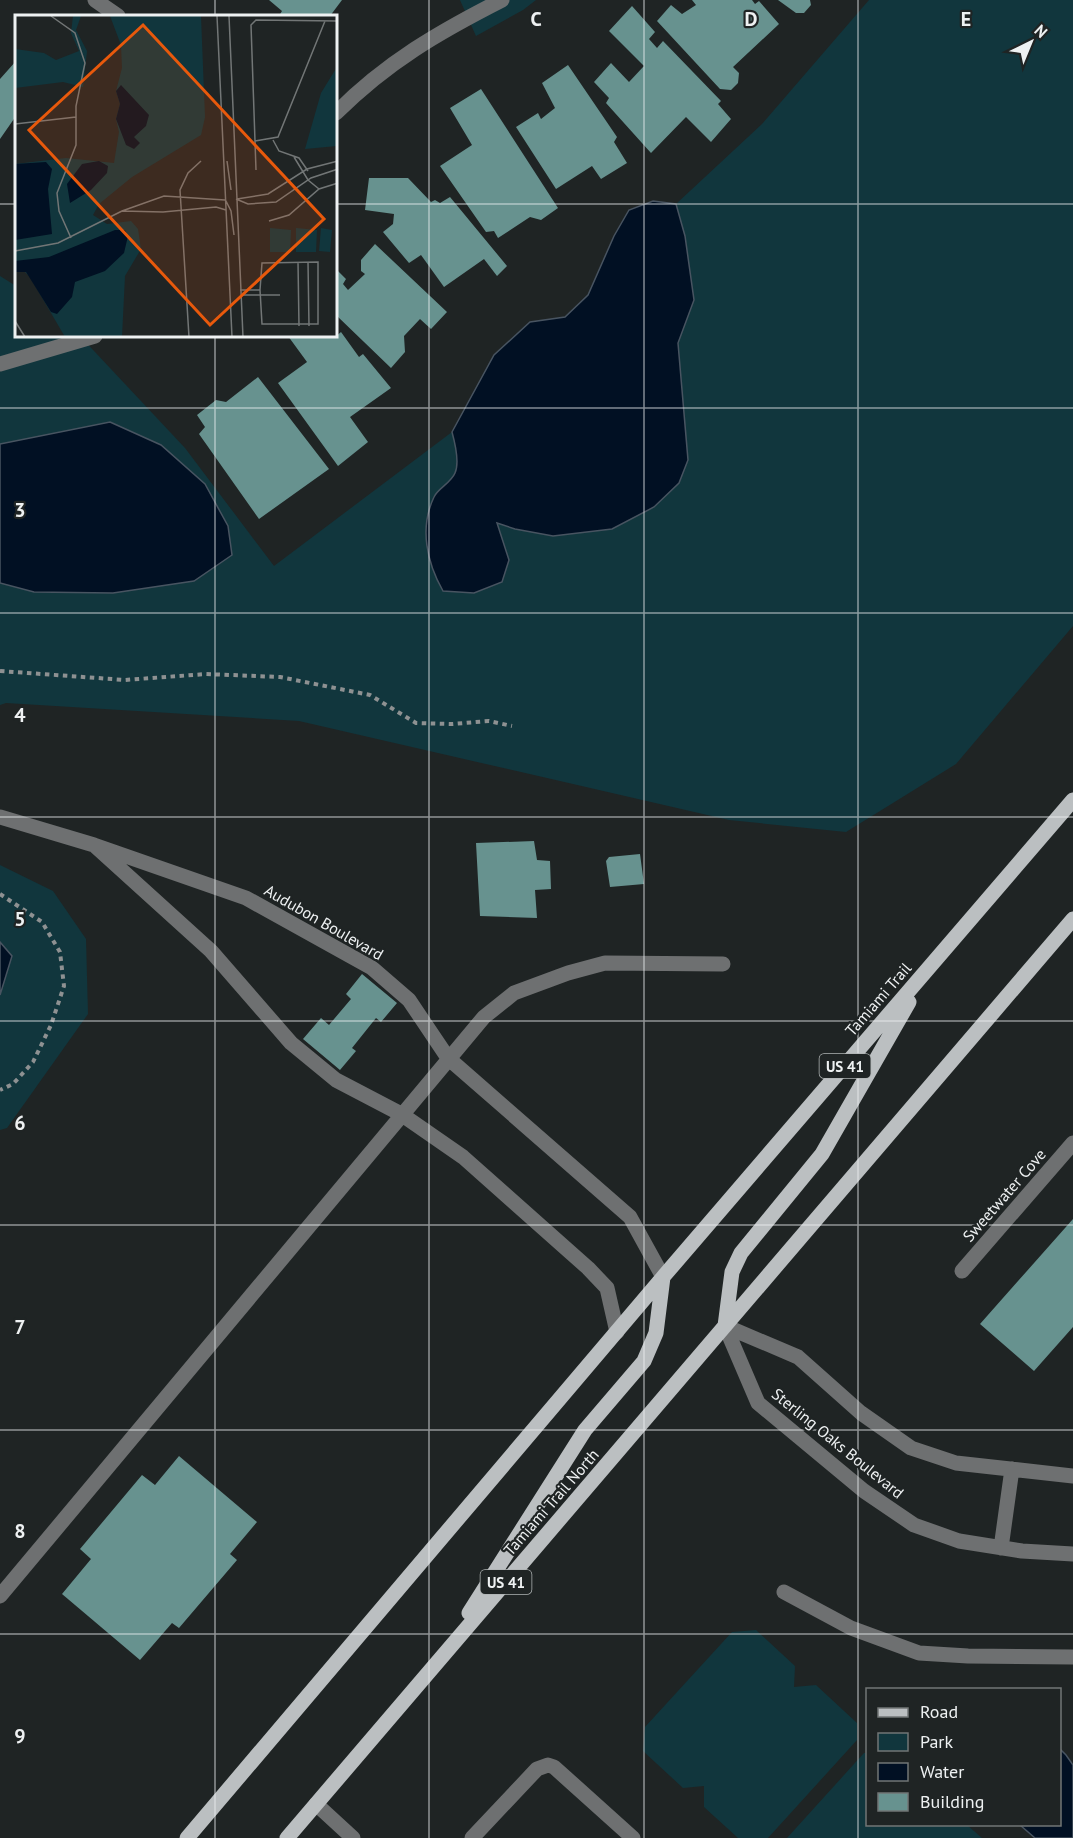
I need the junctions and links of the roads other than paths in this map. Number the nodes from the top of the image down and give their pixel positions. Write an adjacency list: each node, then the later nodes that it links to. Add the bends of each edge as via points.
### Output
1 (95, 0): 3 (street)
2 (502, 0): 4 (street, via 441,31 396,60)
3 (117, 15)
4 (338, 111)
5 (88, 338): 6 (street)
6 (0, 364)
7 (1073, 800): 12 (main road, Tamiami Trail / US 41)
8 (0, 817): 9 (street, Audubon Boulevard)
9 (94, 845): 13 (street, Audubon Boulevard, via 246,898 372,968 409,1000); 14 (street, Audubon Boulevard, via 211,951 291,1043 336,1080)
10 (1073, 919): 18 (main road, US 41)
11 (723, 964): 13 (street, via 605,963 568,974 514,993 484,1017)
12 (926, 972): 17 (main road, Tamiami Trail / US 41); 18 (main road, via 822,1154 741,1253 732,1272)
13 (448, 1058): 14 (street); 17 (street, Audubon Boulevard, via 630,1217)
14 (401, 1114): 19 (street, Audubon Boulevard, via 463,1157 588,1268 607,1288); 25 (street)
15 (1073, 1143): 16 (street, Sweetwater Cove)
16 (962, 1271)
17 (663, 1277): 19 (main road, Tamiami Trail / US 41); 27 (main road, via 656,1333 644,1361 585,1430)
18 (725, 1326): 20 (street, via 798,1357 861,1413 910,1448 956,1463); 22 (street, Sterling Oaks Boulevard, via 758,1403 864,1491 914,1525 959,1541); 27 (main road, Tamiami Trail North / US 41)
19 (617, 1332): 30 (main road, US 41)
20 (1012, 1469): 21 (street); 22 (street)
21 (1073, 1476)
22 (1001, 1548): 23 (street, Sterling Oaks Boulevard)
23 (1073, 1554)
24 (784, 1592): 26 (street, via 850,1628 919,1653)
25 (0, 1596)
26 (1073, 1657)
27 (438, 1661): 28 (main road, Tamiami Trail North / US 41)
28 (316, 1804): 29 (main road, Tamiami Trail North / US 41); 31 (street)
29 (293, 1836)
30 (187, 1838)
31 (353, 1838)
32 (472, 1838): 33 (street, via 537,1769 548,1765)
33 (633, 1838)

